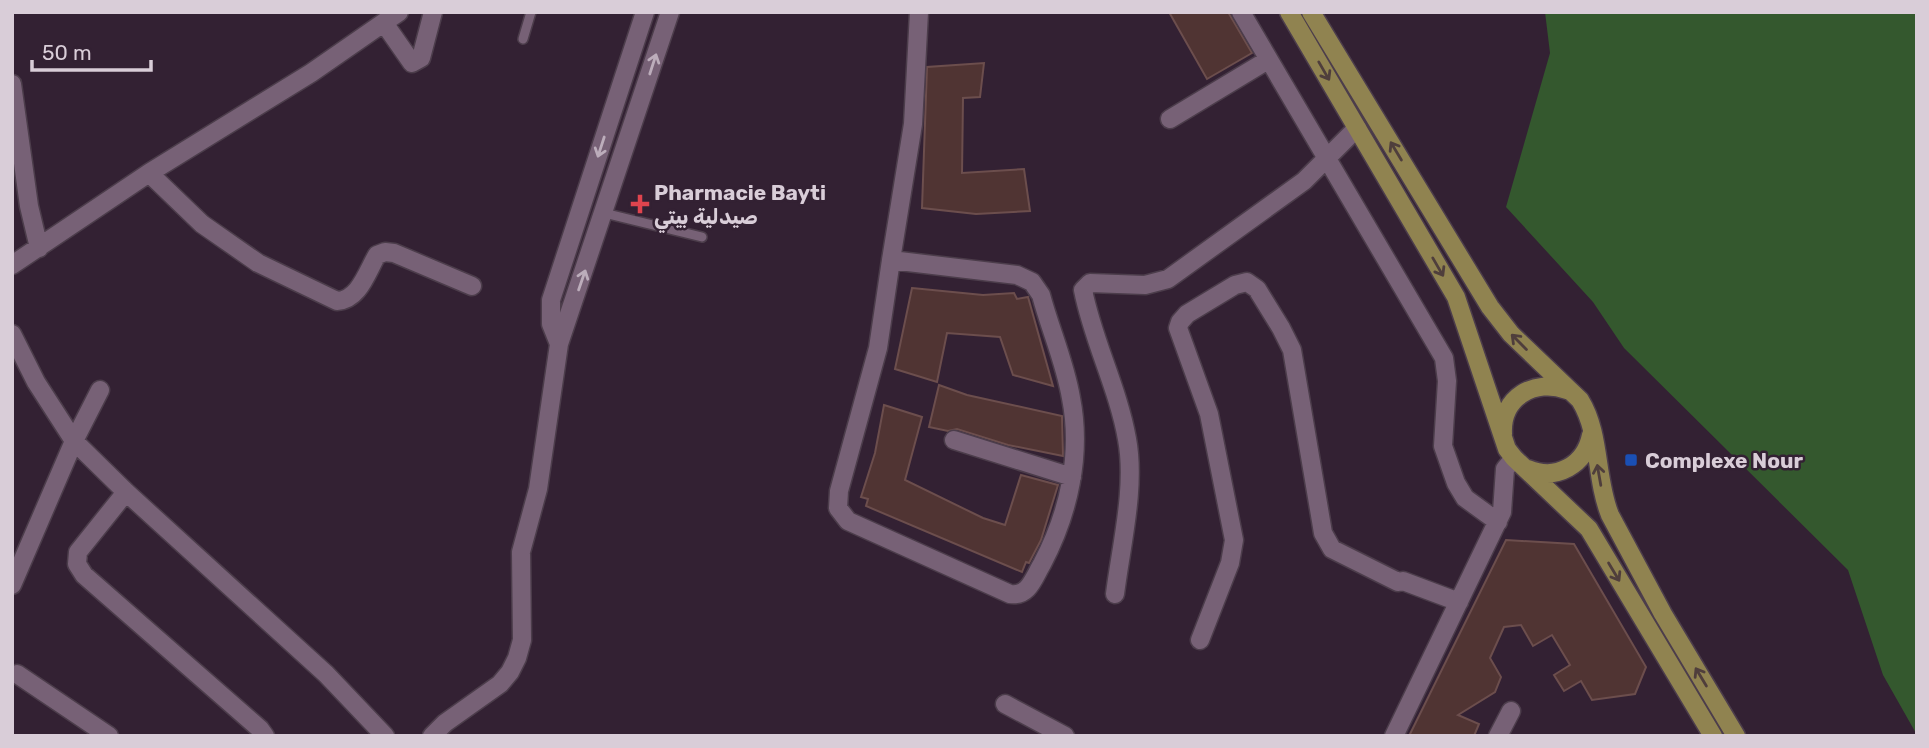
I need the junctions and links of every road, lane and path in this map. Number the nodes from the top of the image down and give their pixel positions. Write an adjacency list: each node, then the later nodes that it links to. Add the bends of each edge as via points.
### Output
1 (433, 12): 9 (street, via 421,58 412,63)
2 (531, 12): 10 (lane)
3 (645, 12): 20 (street, one-way to 20)
4 (670, 12): 19 (street, one-way to 4)
5 (919, 12): 24 (street, via 913,124)
6 (1241, 12): 11 (street)
7 (1289, 12): 14 (main road, one-way to 14)
8 (1311, 12): 30 (main road, one-way to 8, via 1490,306)
9 (391, 18): 16 (street, via 312,73)
10 (523, 39)
11 (1268, 60): 13 (street); 15 (street)
12 (12, 84): 18 (street)
13 (1170, 119)
14 (1357, 128): 15 (street); 32 (main road, one-way to 32, via 1456,297)
15 (1326, 160): 38 (street, via 1444,358 1443,446 1465,498); 40 (street, via 1304,181 1168,279 1145,285 1090,283 1083,290 1119,406 1130,467)
16 (149, 173): 23 (street); 26 (street, via 202,225 258,263 337,301 355,294 377,255 385,252)
17 (12, 197): 18 (street)
18 (29, 206): 23 (street)
19 (604, 214): 21 (street); 22 (lane)
20 (576, 225): 21 (street); 28 (street, via 551,300 551,324)
21 (597, 234): 28 (street, one-way to 21)
22 (702, 237)
23 (39, 248): 25 (street)
24 (891, 260): 36 (street, via 1017,275 1037,288 1071,397 1075,424); 36 (street, via 878,348 837,499 842,516 1006,593 1020,595 1044,560)
25 (12, 265)
26 (472, 286)
27 (12, 334): 34 (street)
28 (559, 344): 49 (street, via 538,489 521,552 522,640 517,658 500,684)
29 (100, 390): 34 (street)
30 (1567, 390): 31 (main road, via 1580,400); 32 (main road, via 1535,387 1516,397 1505,416)
31 (1591, 428): 35 (main road, via 1588,447 1568,468 1540,473); 54 (main road, one-way to 31, via 1610,515)
32 (1503, 437): 35 (main road)
33 (954, 440): 36 (street)
34 (74, 441): 37 (street); 39 (street)
35 (1518, 462): 38 (street, via 1505,469); 53 (main road, one-way to 53, via 1589,529)
36 (1072, 477)
37 (126, 492): 47 (street, via 78,552 77,565); 48 (street, via 326,674)
38 (1498, 522): 41 (street)
39 (12, 586)
40 (1115, 594)
41 (1455, 609): 42 (street, via 1400,587 1327,543 1292,350 1257,289 1241,282 1187,314 1178,328 1209,414 1234,540 1230,563); 51 (street)
42 (1200, 640)
43 (17, 674): 46 (street)
44 (1005, 704): 50 (street)
45 (1511, 711): 52 (street)
46 (109, 736)
47 (265, 736)
48 (384, 736)
49 (432, 736)
50 (1065, 736)
51 (1394, 736)
52 (1498, 736)
53 (1713, 736)
54 (1736, 736)

